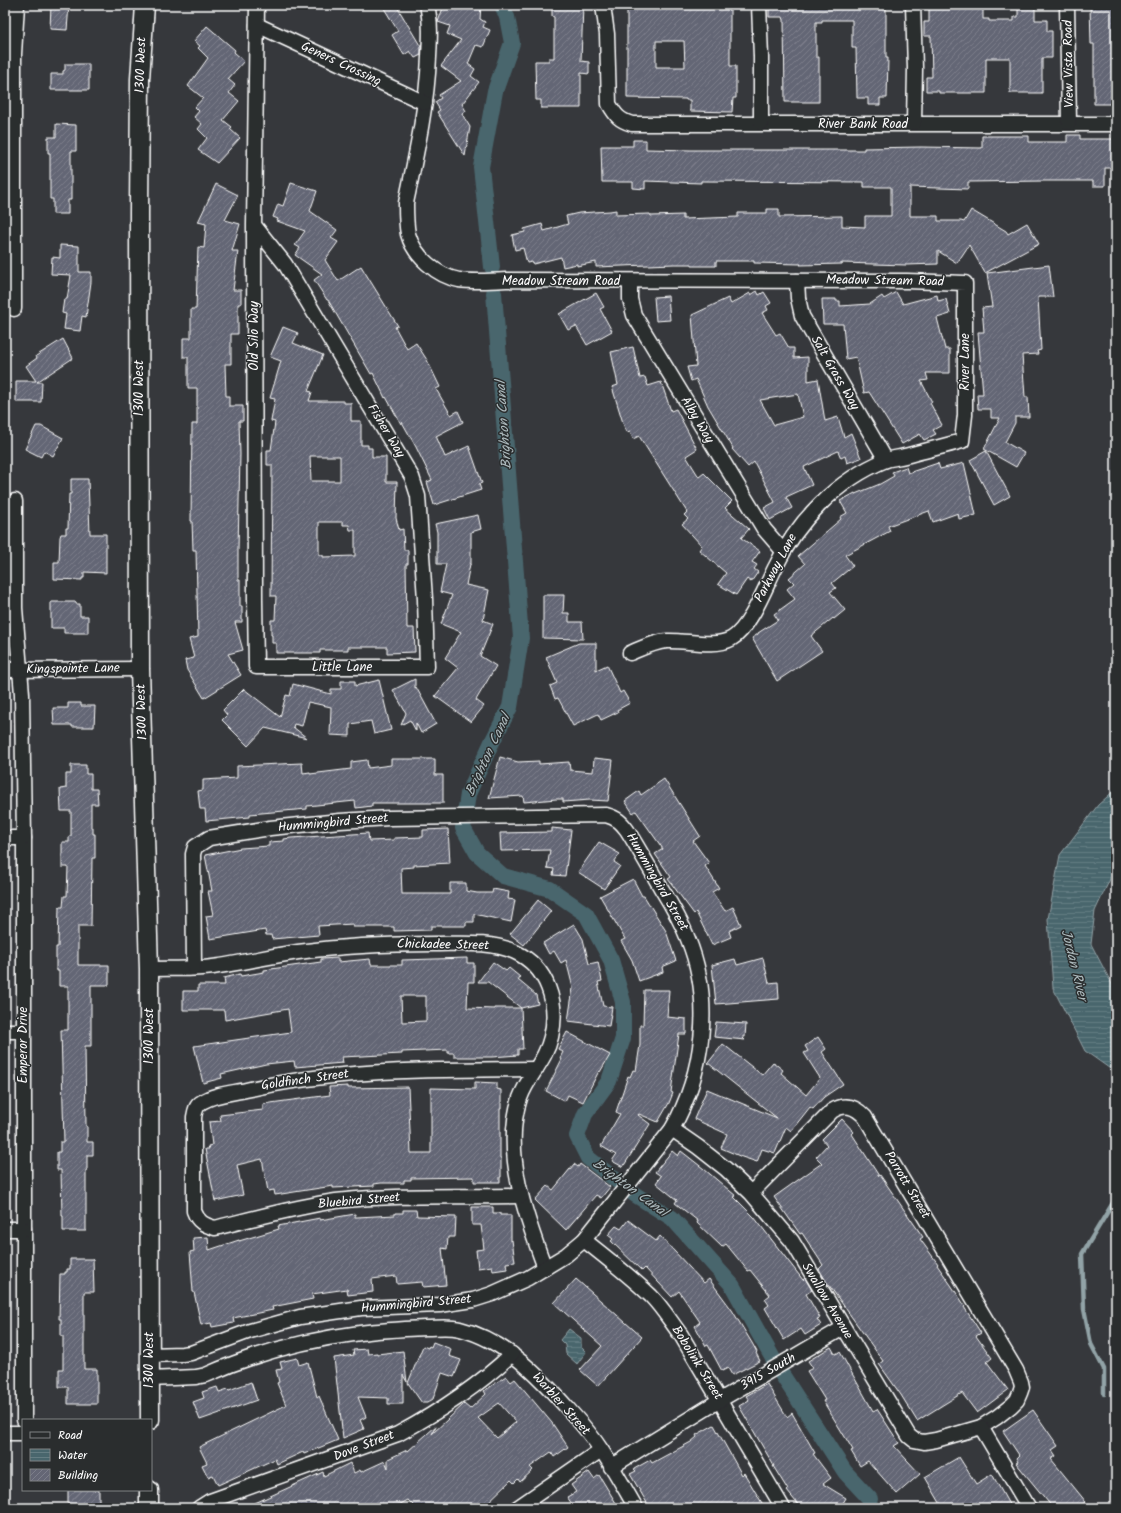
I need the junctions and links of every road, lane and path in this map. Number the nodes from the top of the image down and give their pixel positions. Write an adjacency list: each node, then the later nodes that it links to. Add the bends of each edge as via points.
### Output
1 (16, 5): 19 (street)
2 (145, 5): 27 (street, 1300 West, via 140,79 139,197)
3 (257, 5): 9 (street, Old Silo Way)
4 (427, 5): 10 (street, Meadow Stream Road, via 430,37)
5 (603, 5): 11 (street, River Bank Road, via 607,34 607,95 614,113 622,121 632,124)
6 (759, 5): 11 (street)
7 (913, 5): 12 (street)
8 (1067, 5): 13 (street, View Vista Road)
9 (257, 25): 10 (street, Geners Crossing); 15 (street, Old Silo Way)
10 (425, 104): 16 (street, Meadow Stream Road, via 406,203 406,219 414,246 428,264 452,278 478,282)
11 (761, 123): 12 (street, River Bank Road)
12 (914, 123): 13 (street, River Bank Road)
13 (1069, 123): 14 (street, River Bank Road)
14 (1116, 124)
15 (254, 225): 25 (street, Old Silo Way); 26 (street, Fisher Way, via 286,264 412,477 418,496)
16 (630, 281): 17 (street, Meadow Stream Road); 23 (street, Alby Way, via 630,299 634,314 764,529)
17 (797, 281): 18 (street, Meadow Stream Road); 21 (street, Salt Grass Way, via 802,316)
18 (965, 282): 20 (street, River Lane, via 965,415)
19 (14, 309)
20 (962, 441): 21 (street, Parkway Lane)
21 (886, 460): 23 (street, Parkway Lane, via 852,478 829,496 795,532)
22 (15, 501): 29 (street, Emperor Drive, via 15,608)
23 (783, 551): 24 (street, Parkway Lane, via 752,615 730,640 716,643 668,641 648,645)
24 (630, 653)
25 (256, 666): 26 (street, Little Lane)
26 (427, 667)
27 (140, 669): 29 (street, Kingspointe Lane); 33 (street, 1300 West)
28 (5, 670): 29 (street, Kingspointe Lane)
29 (20, 670): 31 (street, Emperor Drive)
30 (5, 838): 31 (street)
31 (24, 838): 35 (street, Emperor Drive)
32 (194, 968): 33 (street, Chickadee Street); 36 (street, Chickadee Street, via 297,952 384,944 478,944 514,951 536,968 550,989 554,1004 551,1040); 37 (street, Hummingbird Street, via 193,860 195,847 209,838 303,824 390,818 606,815 615,817 627,830 676,913 688,938 699,976 702,1008 700,1048 690,1090)
33 (149, 969): 48 (street, 1300 West)
34 (5, 1031): 35 (street)
35 (23, 1031): 42 (street, Emperor Drive)
36 (536, 1069): 39 (street, Chickadee Street, via 521,1096 513,1137); 40 (street, Goldfinch Street, via 383,1071 346,1074 256,1087 207,1099 198,1105 194,1117 194,1212)
37 (672, 1129): 38 (street, Swallow Avenue, via 726,1169); 43 (street, Hummingbird Street)
38 (751, 1193): 46 (street, Swallow Avenue, via 792,1241); 50 (street, Parrott Street, via 832,1111 844,1106 860,1111 1016,1370)
39 (521, 1196): 40 (street, Bluebird Street, via 357,1199 280,1212 215,1228); 44 (street, Chickadee Street)
40 (201, 1223)
41 (5, 1229): 42 (street)
42 (24, 1229): 52 (street, Emperor Drive)
43 (584, 1240): 44 (street, Hummingbird Street); 51 (street, Bobolink Street, via 652,1297 681,1335)
44 (545, 1268): 48 (street, Hummingbird Street, via 522,1281 473,1300 440,1305 361,1308 307,1316 250,1331 191,1353)
45 (458, 1328): 47 (street, Warbler Street, via 481,1336); 49 (street, Hummingbird Street, via 401,1329 335,1336 265,1352 206,1375)
46 (843, 1328): 51 (street, 3915 South); 54 (street, Swallow Avenue, via 901,1425 914,1440 936,1440)
47 (512, 1354): 57 (street, Warbler Street, via 558,1398); 61 (street, Dove Street, via 481,1381 419,1423 398,1434 210,1501)
48 (149, 1355): 49 (street, 1300 West)
49 (150, 1378): 53 (street, 1300 West)
50 (1022, 1388): 54 (street, Swallow Avenue, via 1011,1406)
51 (720, 1400): 58 (street, 3915 South); 64 (street, Bobolink Street)
52 (24, 1419)
53 (150, 1419)
54 (981, 1427): 65 (street)
55 (5, 1433): 56 (street)
56 (22, 1433)
57 (601, 1450): 58 (street, Warbler Street); 62 (street)
58 (612, 1466): 63 (street, Warbler Street)
59 (149, 1491): 60 (street)
60 (149, 1508)
61 (199, 1508)
62 (517, 1508)
63 (636, 1508)
64 (783, 1508)
65 (1029, 1508)

